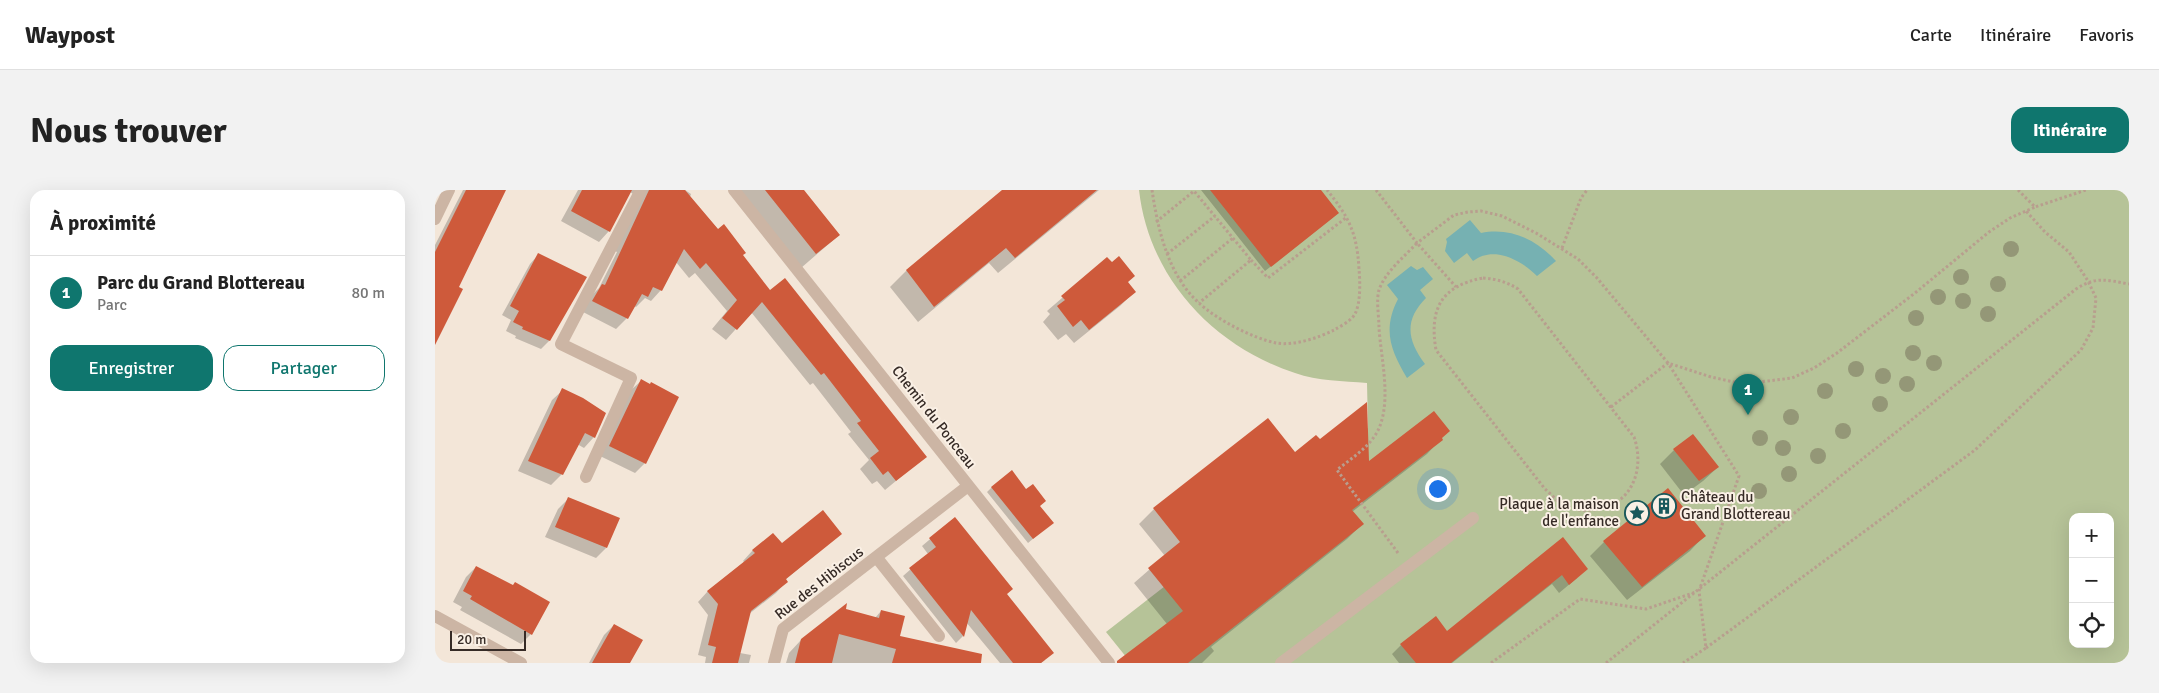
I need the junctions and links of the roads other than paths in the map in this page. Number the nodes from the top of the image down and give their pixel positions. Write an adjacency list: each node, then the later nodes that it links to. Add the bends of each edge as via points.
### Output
1 (449, 190): 4 (street)
2 (641, 190): 5 (street, via 561,344 631,378)
3 (734, 190): 6 (street, Chemin du Ponceau)
4 (435, 220)
5 (586, 477)
6 (968, 486): 8 (street, Rue des Hibiscus); 13 (street, Chemin du Ponceau)
7 (1473, 518): 14 (street)
8 (877, 558): 10 (street, Rue des Hibiscus); 12 (street, Rue des Hibiscus, via 783,629)
9 (435, 616): 11 (street)
10 (939, 636)
11 (521, 663)
12 (774, 663)
13 (1109, 663)
14 (1281, 663)

